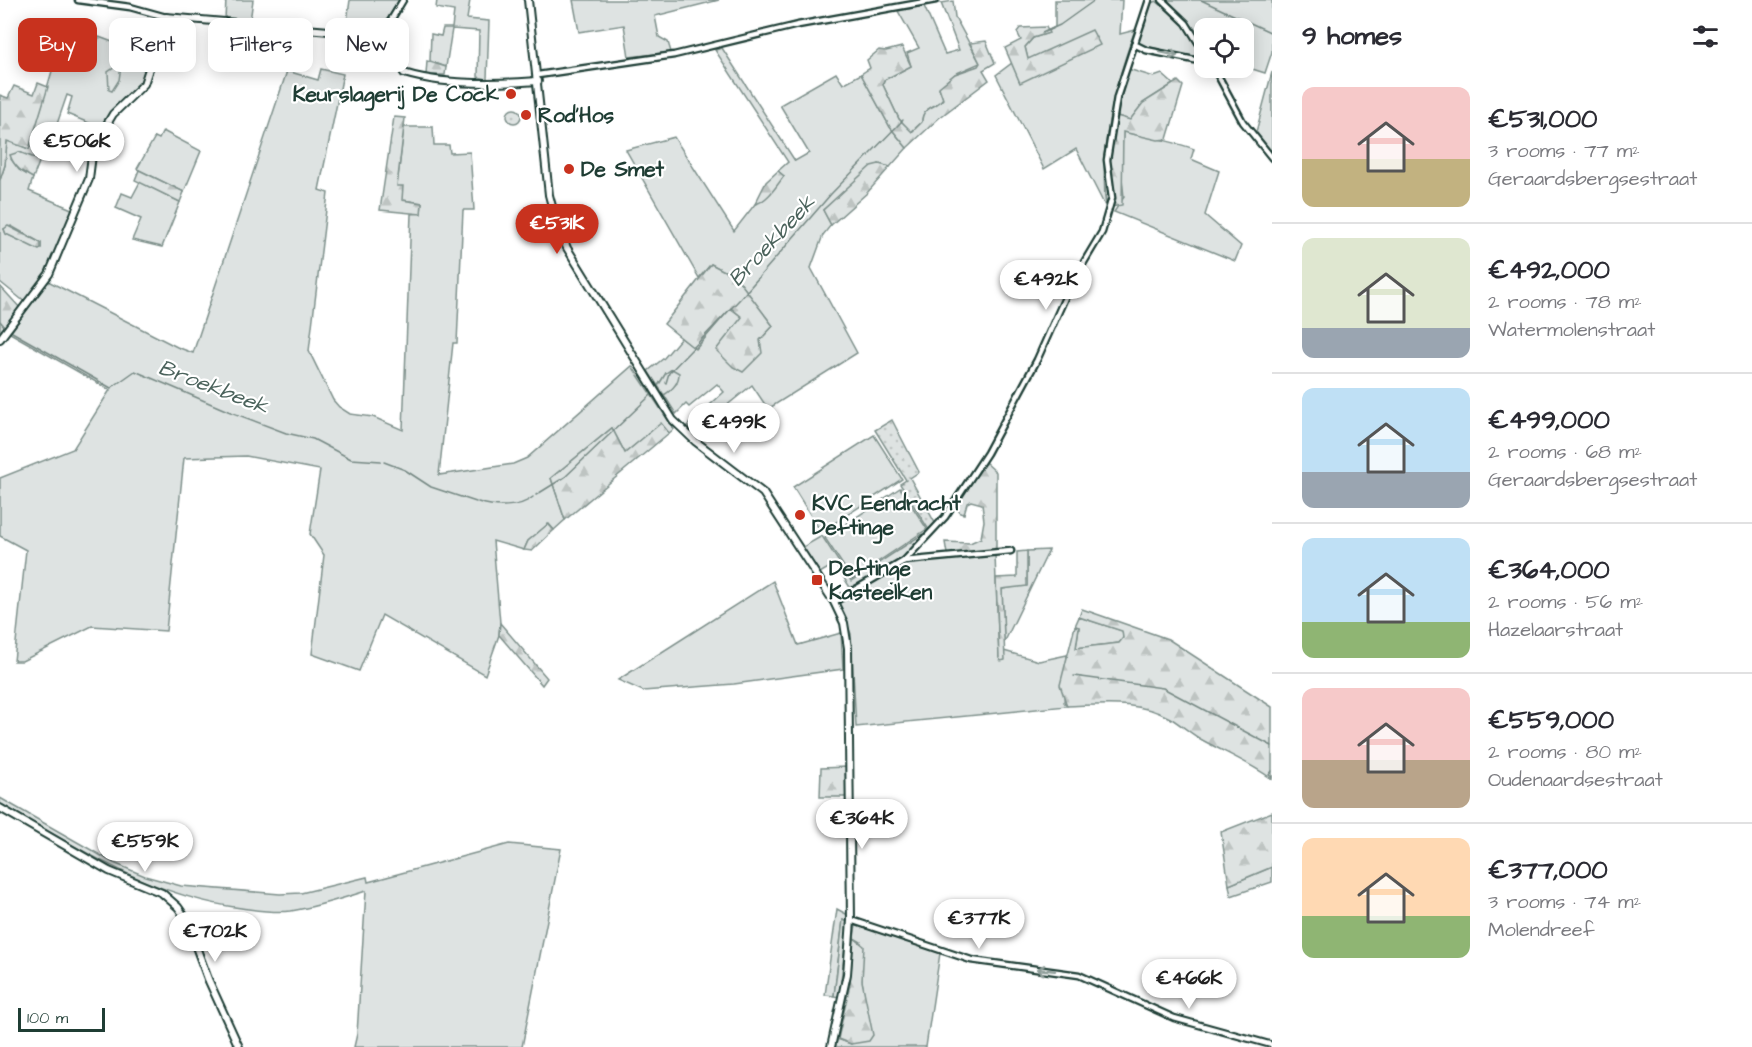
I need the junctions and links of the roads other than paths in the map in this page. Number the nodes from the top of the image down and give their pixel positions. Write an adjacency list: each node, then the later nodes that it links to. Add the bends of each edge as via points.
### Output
1 (78, 0): 7 (street)
2 (403, 0): 9 (street)
3 (528, 0): 15 (street)
4 (936, 0): 15 (street, via 798,25 674,55)
5 (1149, 0): 12 (street)
6 (1161, 0): 11 (street, via 1186,22)
7 (96, 1): 8 (street)
8 (166, 17): 10 (street); 18 (street, via 144,84 113,114 95,146 89,179 49,274)
9 (393, 18)
10 (325, 31)
11 (1194, 35)
12 (1134, 44): 13 (street, one-way to 13); 20 (street, via 1117,97 1107,160 1112,198 1102,232 1071,284 1037,360 987,453 945,517)
13 (1194, 60)
14 (404, 72): 15 (street, via 444,80 501,83)
15 (538, 78): 21 (street, via 549,195 567,248 673,420 763,494)
16 (1219, 78): 17 (street, via 1243,122)
17 (1272, 158)
18 (0, 339)
19 (1011, 551): 20 (street)
20 (904, 561): 21 (street)
21 (834, 602): 23 (street, via 844,623 848,648)
22 (0, 808): 25 (street, via 109,871 162,893 178,907)
23 (851, 920): 24 (street, one-way to 23, via 1174,1018 1079,975 971,960); 26 (street, via 848,974)
24 (1272, 1045)
25 (239, 1047)
26 (831, 1047)

